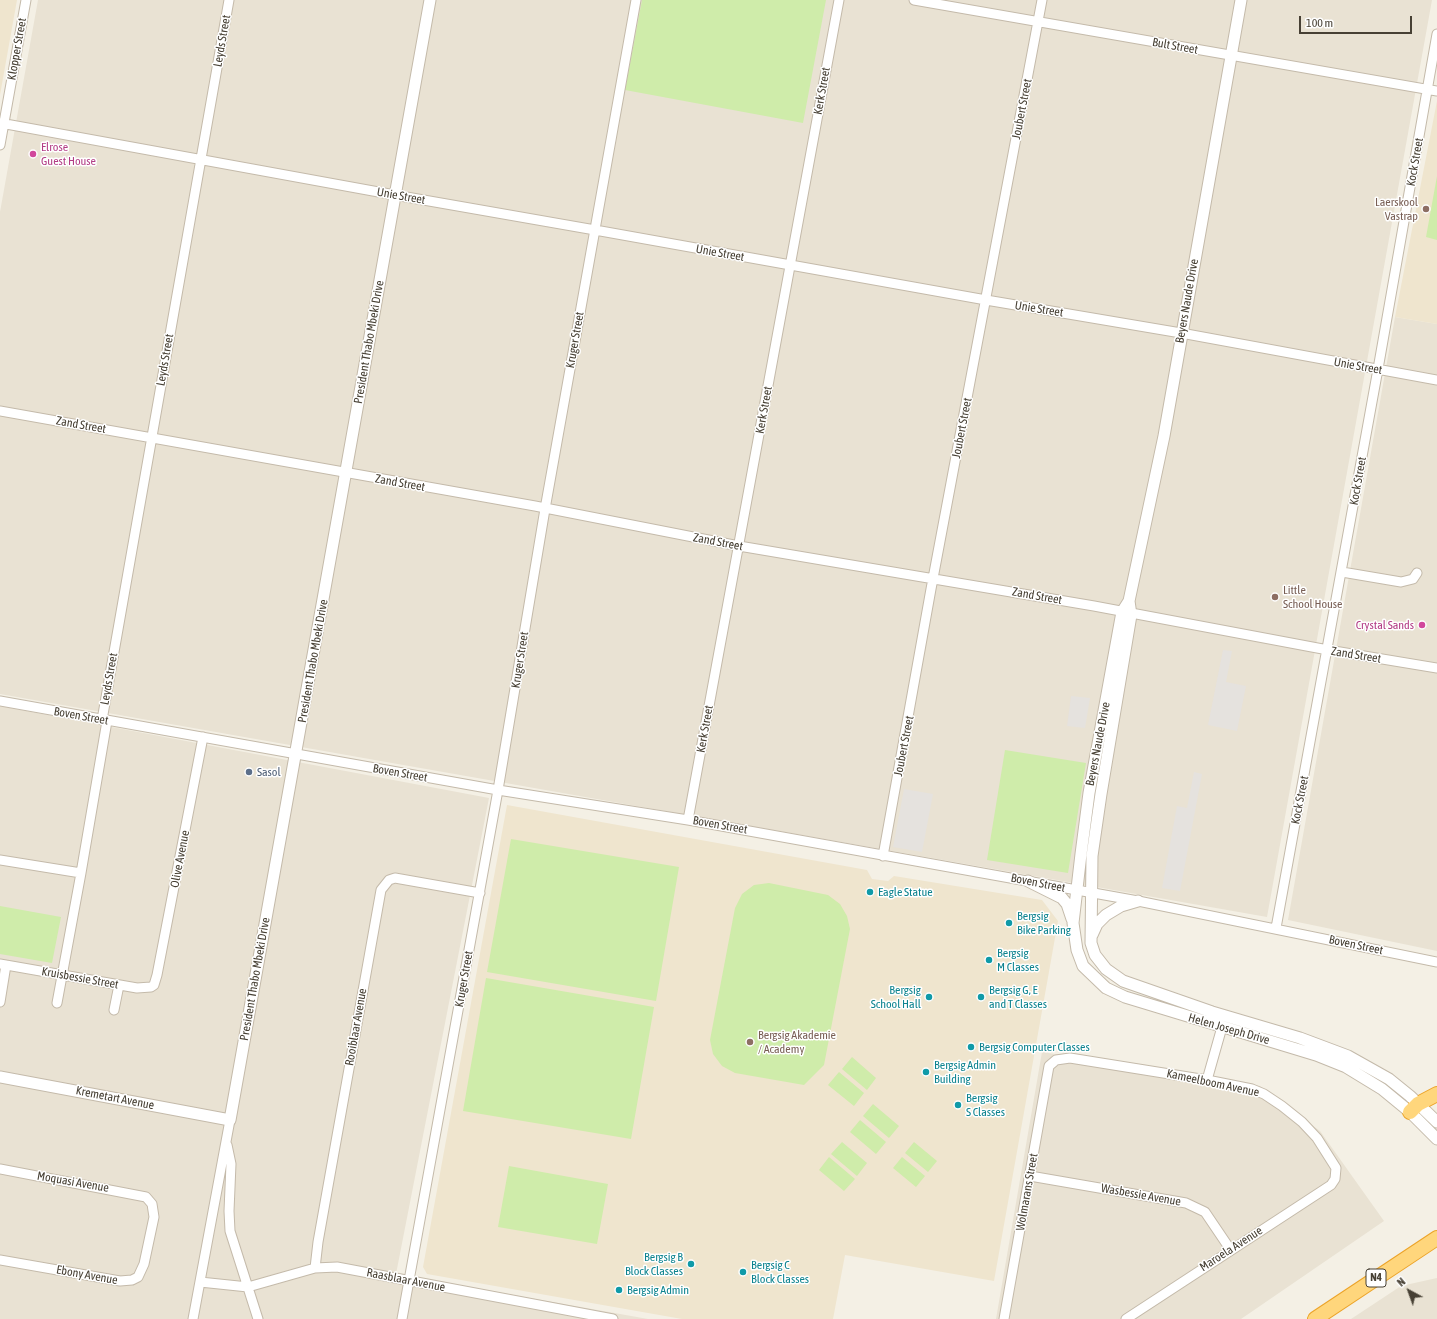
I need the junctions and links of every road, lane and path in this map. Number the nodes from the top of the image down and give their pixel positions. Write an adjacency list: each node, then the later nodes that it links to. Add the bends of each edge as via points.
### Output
1 (26, 0): 14 (street, Klopper Street)
2 (229, 0): 16 (street, Leyds Street)
3 (430, 0): 17 (street, President Thabo Mbeki Drive)
4 (636, 0): 18 (street, Kruger Street)
5 (839, 0): 19 (street, Kerk Street)
6 (914, 0): 9 (street, Bult Street)
7 (1042, 0): 9 (street, Joubert Street)
8 (1240, 0): 11 (street, Beyers Naude Drive)
9 (1038, 22): 11 (street, Bult Street); 20 (street, Joubert Street)
10 (1437, 34): 12 (street, Kock Street)
11 (1230, 56): 12 (street, Bult Street); 21 (street, Beyers Naude Drive)
12 (1427, 90): 13 (street, Bult Street); 22 (street, Kock Street)
13 (1437, 91)
14 (2, 123): 15 (street, Klopper Street); 16 (street, Unie Street)
15 (0, 145)
16 (201, 159): 17 (street, Unie Street); 25 (street, Leyds Street)
17 (395, 196): 18 (street, Unie Street); 26 (street, President Thabo Mbeki Drive)
18 (595, 230): 19 (street, Unie Street); 27 (street, Kruger Street)
19 (790, 266): 20 (street, Unie Street); 28 (street, Kerk Street)
20 (986, 300): 21 (street, Unie Street); 31 (street, Joubert Street)
21 (1181, 333): 22 (street, Unie Street); 32 (street, Beyers Naude Drive, via 1164,436)
22 (1378, 369): 23 (street, Unie Street); 29 (street, Kock Street)
23 (1437, 380)
24 (0, 411): 25 (street, Zand Street)
25 (151, 437): 26 (street, Zand Street); 36 (street, Leyds Street)
26 (346, 474): 27 (street, Zand Street); 38 (street, President Thabo Mbeki Drive)
27 (545, 509): 28 (street, Zand Street); 39 (street, Kruger Street)
28 (739, 546): 31 (street, Zand Street); 40 (street, Kerk Street)
29 (1342, 572): 30 (street, via 1401,582 1414,579); 33 (street, Kock Street)
30 (1417, 574)
31 (933, 578): 32 (street, Zand Street); 41 (street, Joubert Street)
32 (1127, 614): 33 (street, Zand Street); 45 (street, Beyers Naude Drive, via 1089,793 1080,854); 46 (street, Beyers Naude Drive, via 1100,794 1092,856)
33 (1328, 650): 34 (street, Zand Street); 50 (street, Kock Street)
34 (1437, 668)
35 (0, 702): 36 (street, Boven Street)
36 (105, 720): 37 (street, Boven Street); 43 (street, Leyds Street)
37 (204, 738): 38 (street, Boven Street); 55 (street, Olive Avenue)
38 (296, 754): 39 (street, Boven Street); 67 (street, President Thabo Mbeki Drive)
39 (498, 790): 40 (street, Boven Street); 47 (street, Kruger Street)
40 (688, 820): 41 (street, Boven Street)
41 (883, 856): 44 (street, Boven Street)
42 (0, 860): 43 (street)
43 (82, 873): 54 (street, Leyds Street)
44 (1028, 881): 45 (street, Boven Street); 49 (street, via 1062,898 1069,907)
45 (1078, 890): 46 (street, Boven Street); 49 (street, Helen Joseph Drive)
46 (1091, 892): 48 (street, Boven Street); 51 (street, Helen Joseph Drive)
47 (480, 893): 78 (street, Rooiblaar Avenue, via 395,878 389,880 381,890); 79 (street, Kruger Street)
48 (1138, 900): 50 (street, Boven Street); 51 (street, via 1106,915)
49 (1073, 923): 61 (street, Helen Joseph Drive, via 1077,950 1083,966 1106,988 1124,997)
50 (1276, 928): 52 (street, Boven Street)
51 (1091, 937): 60 (street, Helen Joseph Drive, via 1095,955 1106,969 1123,981)
52 (1437, 962)
53 (3, 965): 54 (street, Kruisbessie Street); 57 (street)
54 (61, 975): 56 (street, Kruisbessie Street); 58 (street, Leyds Street)
55 (156, 980): 56 (street, Kruisbessie Street, via 151,987 144,988)
56 (120, 985): 59 (street)
57 (0, 1002)
58 (57, 1003)
59 (114, 1010)
60 (1212, 1012): 61 (street); 66 (street, Helen Joseph Drive, via 1300,1038 1348,1056 1389,1079)
61 (1222, 1028): 64 (street); 66 (street, Helen Joseph Drive, via 1316,1055 1346,1067)
62 (1049, 1066): 64 (street, Kameelboom Avenue, via 1056,1060 1070,1058); 72 (street, Wolmarans Street)
63 (0, 1077): 67 (street, Kremetart Avenue)
64 (1207, 1080): 73 (street, Kameelboom Avenue, via 1252,1089 1282,1106 1302,1122 1326,1150 1336,1168)
65 (1437, 1094): 66 (highway)
66 (1414, 1108): 68 (street, Helen Joseph Drive); 70 (street, Helen Joseph Drive)
67 (230, 1120): 69 (street, President Thabo Mbeki Drive)
68 (1437, 1122)
69 (226, 1138): 80 (street); 81 (street, President Thabo Mbeki Drive, via 231,1164 230,1231)
70 (1437, 1138)
71 (0, 1169): 74 (street, Moquasi Avenue)
72 (1030, 1176): 76 (street, Wasbessie Avenue, via 1186,1203 1205,1212); 86 (street, Wolmarans Street)
73 (1334, 1179): 76 (street, Maroela Avenue, via 1331,1185 1314,1197)
74 (146, 1197): 77 (street, Ebony Avenue, via 152,1204 154,1217 144,1264 138,1277 132,1280 120,1281)
75 (1437, 1238): 88 (highway, N4)
76 (1230, 1249): 87 (street, Maroela Avenue)
77 (0, 1260)
78 (315, 1268): 79 (street, Raasblaar Avenue, via 337,1267); 81 (street, Raasblaar Avenue)
79 (409, 1281): 84 (street, Kruger Street); 85 (street, Raasblaar Avenue)
80 (200, 1282): 81 (street, Raasblaar Avenue); 82 (street)
81 (248, 1287): 83 (street, President Thabo Mbeki Drive)
82 (193, 1319)
83 (258, 1319)
84 (402, 1319)
85 (613, 1319)
86 (1004, 1319)
87 (1126, 1319)
88 (1315, 1319)

